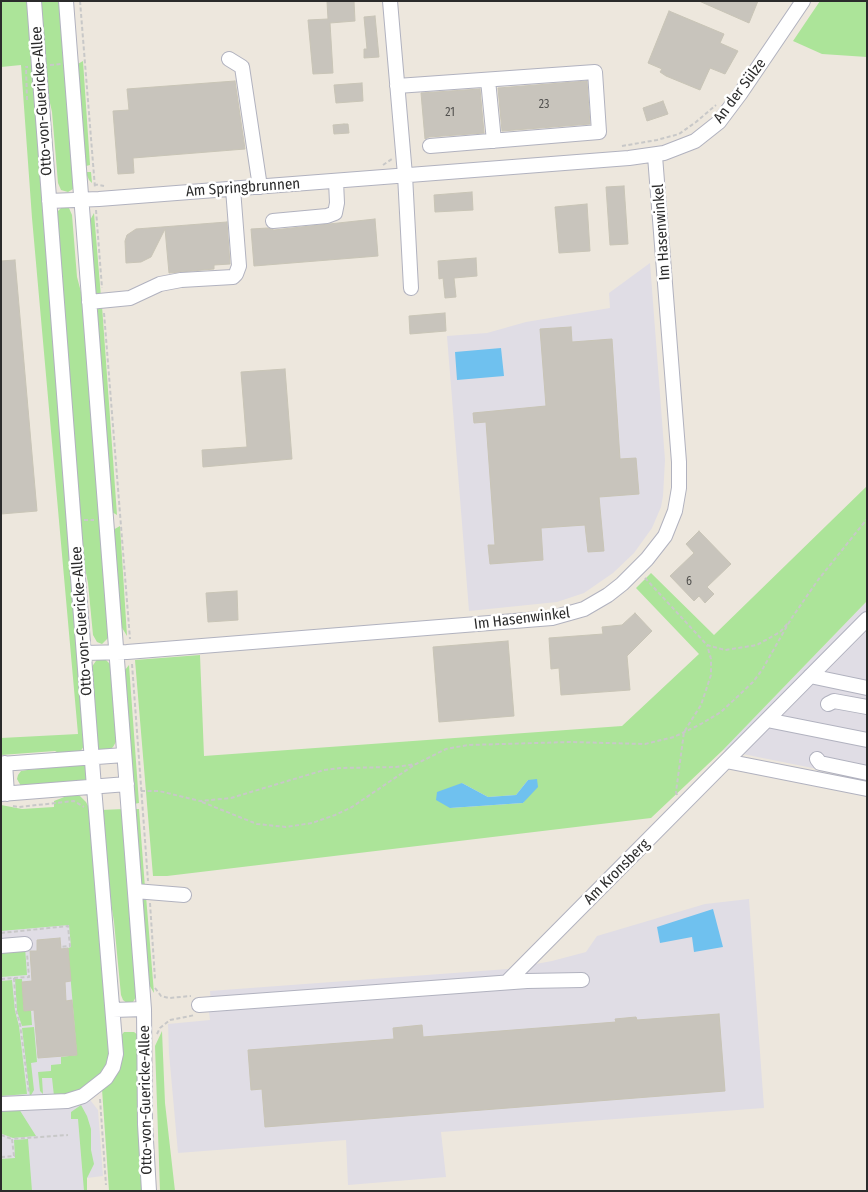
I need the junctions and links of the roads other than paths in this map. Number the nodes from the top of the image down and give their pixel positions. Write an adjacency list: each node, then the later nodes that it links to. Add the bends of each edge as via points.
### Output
1 (34, 1): 16 (street, Otto-von-Guericke-Allee)
2 (66, 1): 15 (street, Otto-von-Guericke-Allee)
3 (390, 1): 7 (street)
4 (803, 1): 10 (street, An der Sülze, via 718,122 689,144)
5 (229, 60): 13 (street, via 242,67)
6 (488, 80): 7 (street); 8 (street); 8 (street, via 596,72 598,132)
7 (397, 86): 11 (street)
8 (494, 141): 9 (street)
9 (430, 146)
10 (654, 156): 11 (street, Am Springbrunnen); 21 (street, Im Hasenwinkel, via 680,478 668,530 656,548 622,584 594,605 552,618)
11 (404, 175): 12 (street, Am Springbrunnen); 18 (street)
12 (336, 181): 13 (street, Am Springbrunnen); 17 (street, via 335,213)
13 (260, 187): 14 (street, Am Springbrunnen)
14 (232, 189): 15 (street, Am Springbrunnen); 19 (street, via 239,266 233,277 181,280 160,284 130,298)
15 (81, 200): 16 (street); 19 (street, Otto-von-Guericke-Allee)
16 (49, 201): 22 (street, Otto-von-Guericke-Allee)
17 (273, 221)
18 (411, 288)
19 (96, 301): 21 (street, Otto-von-Guericke-Allee)
20 (867, 619): 23 (street, Am Kronsberg)
21 (116, 652): 22 (street, Im Hasenwinkel); 29 (street, Otto-von-Guericke-Allee)
22 (84, 653): 31 (street, Otto-von-Guericke-Allee)
23 (810, 676): 24 (street); 27 (street, Am Kronsberg)
24 (867, 688)
25 (828, 704): 26 (street, via 834,701)
26 (867, 707)
27 (767, 720): 28 (street); 30 (street, Am Kronsberg)
28 (867, 740)
29 (124, 755): 31 (street); 35 (street, Otto-von-Guericke-Allee)
30 (731, 756): 37 (street); 44 (street, Am Kronsberg)
31 (92, 757): 33 (street); 36 (street, Otto-von-Guericke-Allee)
32 (817, 759): 34 (street, via 820,763)
33 (3, 764): 38 (street)
34 (867, 773)
35 (127, 784): 36 (street); 39 (street, Otto-von-Guericke-Allee)
36 (94, 787): 38 (street); 47 (street, Otto-von-Guericke-Allee)
37 (867, 789)
38 (4, 794)
39 (135, 891): 40 (street); 46 (street, Otto-von-Guericke-Allee)
40 (184, 896)
41 (25, 944): 42 (street)
42 (1, 946)
43 (582, 980): 44 (street)
44 (507, 982): 45 (street)
45 (199, 1005)
46 (144, 1009): 47 (street, Otto-von-Guericke-Allee); 49 (street, Otto-von-Guericke-Allee)
47 (113, 1010): 48 (street, via 115,1062 111,1072 99,1084 83,1096 67,1101)
48 (1, 1104)
49 (149, 1191)

